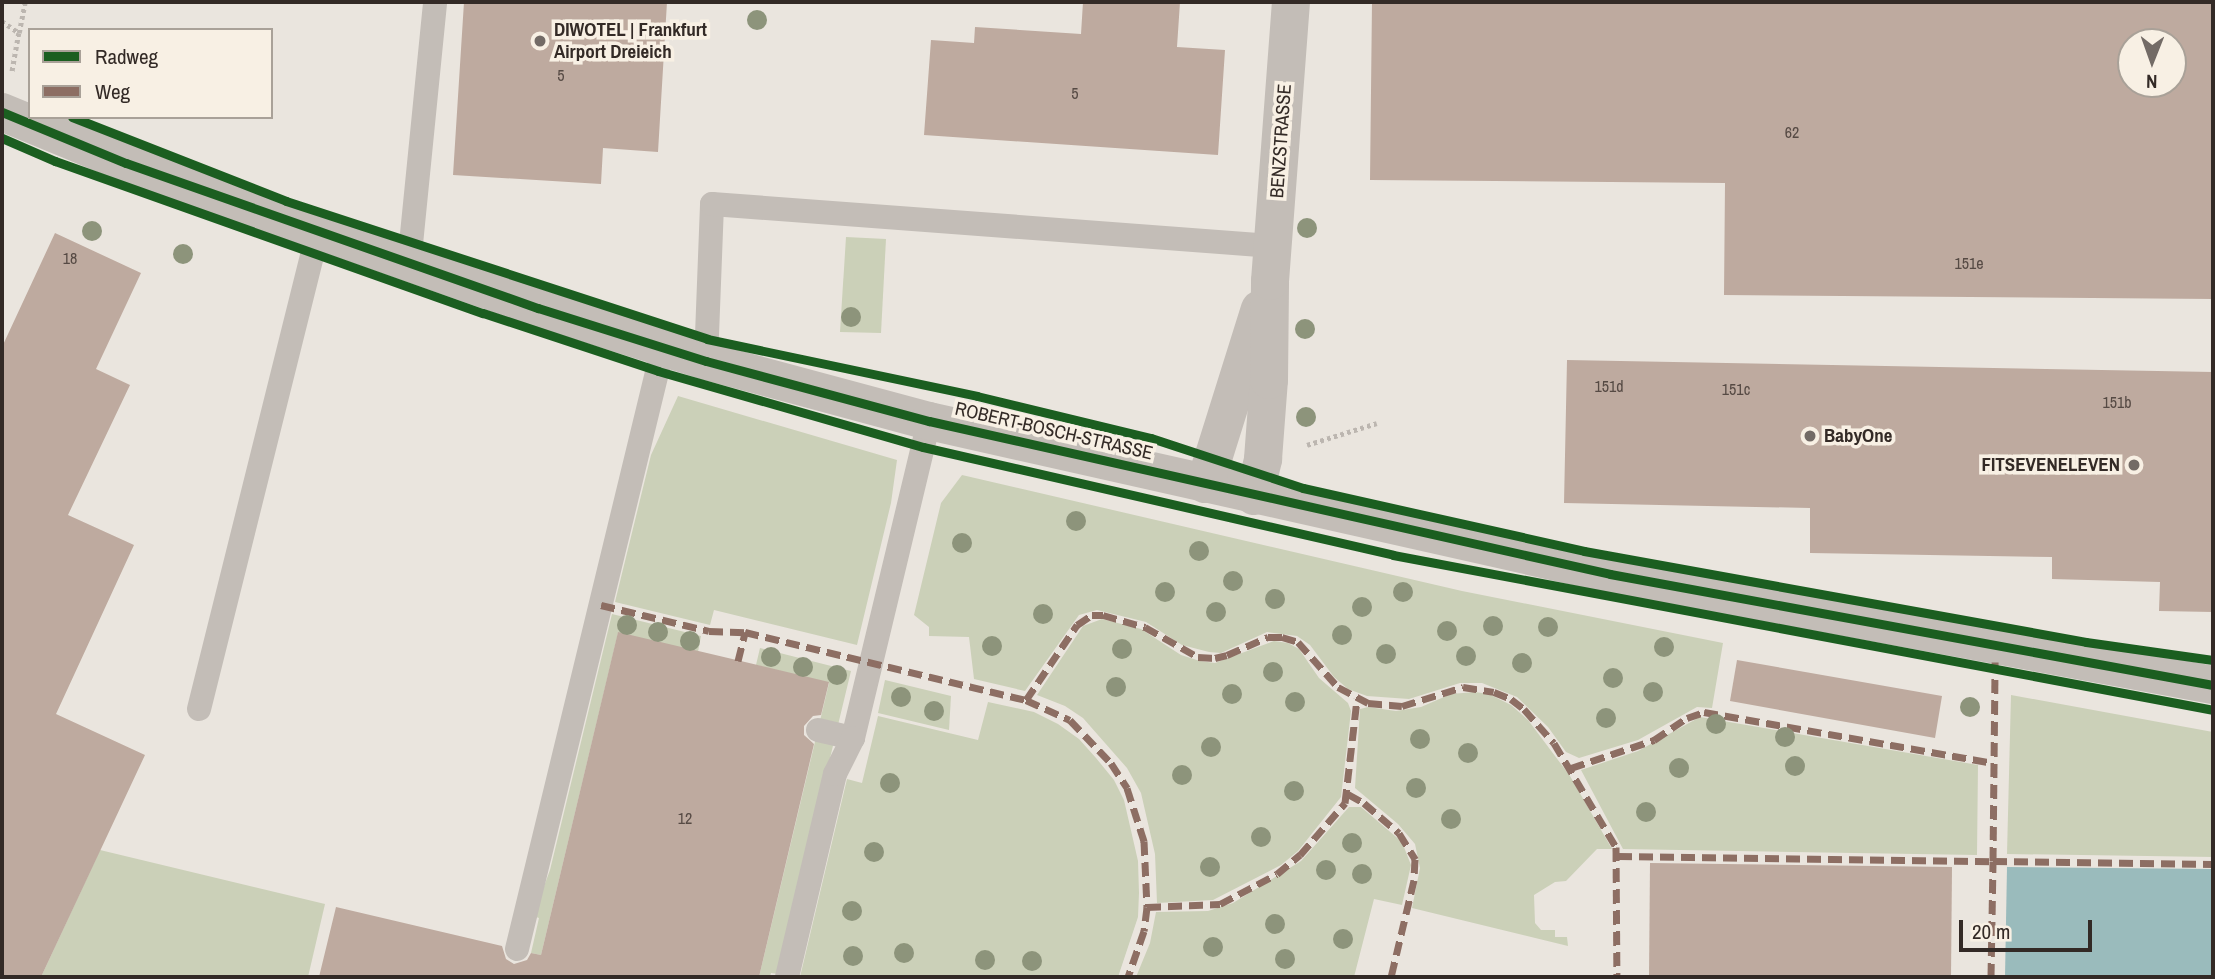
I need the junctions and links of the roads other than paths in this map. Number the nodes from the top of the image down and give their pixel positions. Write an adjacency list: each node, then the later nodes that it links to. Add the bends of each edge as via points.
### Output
1 (1291, 2): 5 (street, BENZSTRASSE)
2 (434, 7): 6 (lane)
3 (3, 113): 4 (street, ROBERT-BOSCH-STRASSE, via 126,163)
4 (318, 231): 6 (street, ROBERT-BOSCH-STRASSE); 13 (lane)
5 (1271, 263): 8 (lane, via 712,204); 10 (street, BENZSTRASSE); 11 (street, BENZSTRASSE, via 1269,380 1263,459)
6 (409, 264): 7 (street, ROBERT-BOSCH-STRASSE)
7 (663, 348): 8 (street, ROBERT-BOSCH-STRASSE); 16 (lane)
8 (706, 361): 9 (street, ROBERT-BOSCH-STRASSE)
9 (929, 421): 10 (street, ROBERT-BOSCH-STRASSE); 15 (lane)
10 (1205, 484): 11 (street, ROBERT-BOSCH-STRASSE)
11 (1254, 496): 12 (street, ROBERT-BOSCH-STRASSE, via 1610,574)
12 (2213, 685)
13 (199, 709)
14 (818, 730): 15 (lane)
15 (853, 738): 17 (lane, via 835,774)
16 (517, 949)
17 (787, 977)

